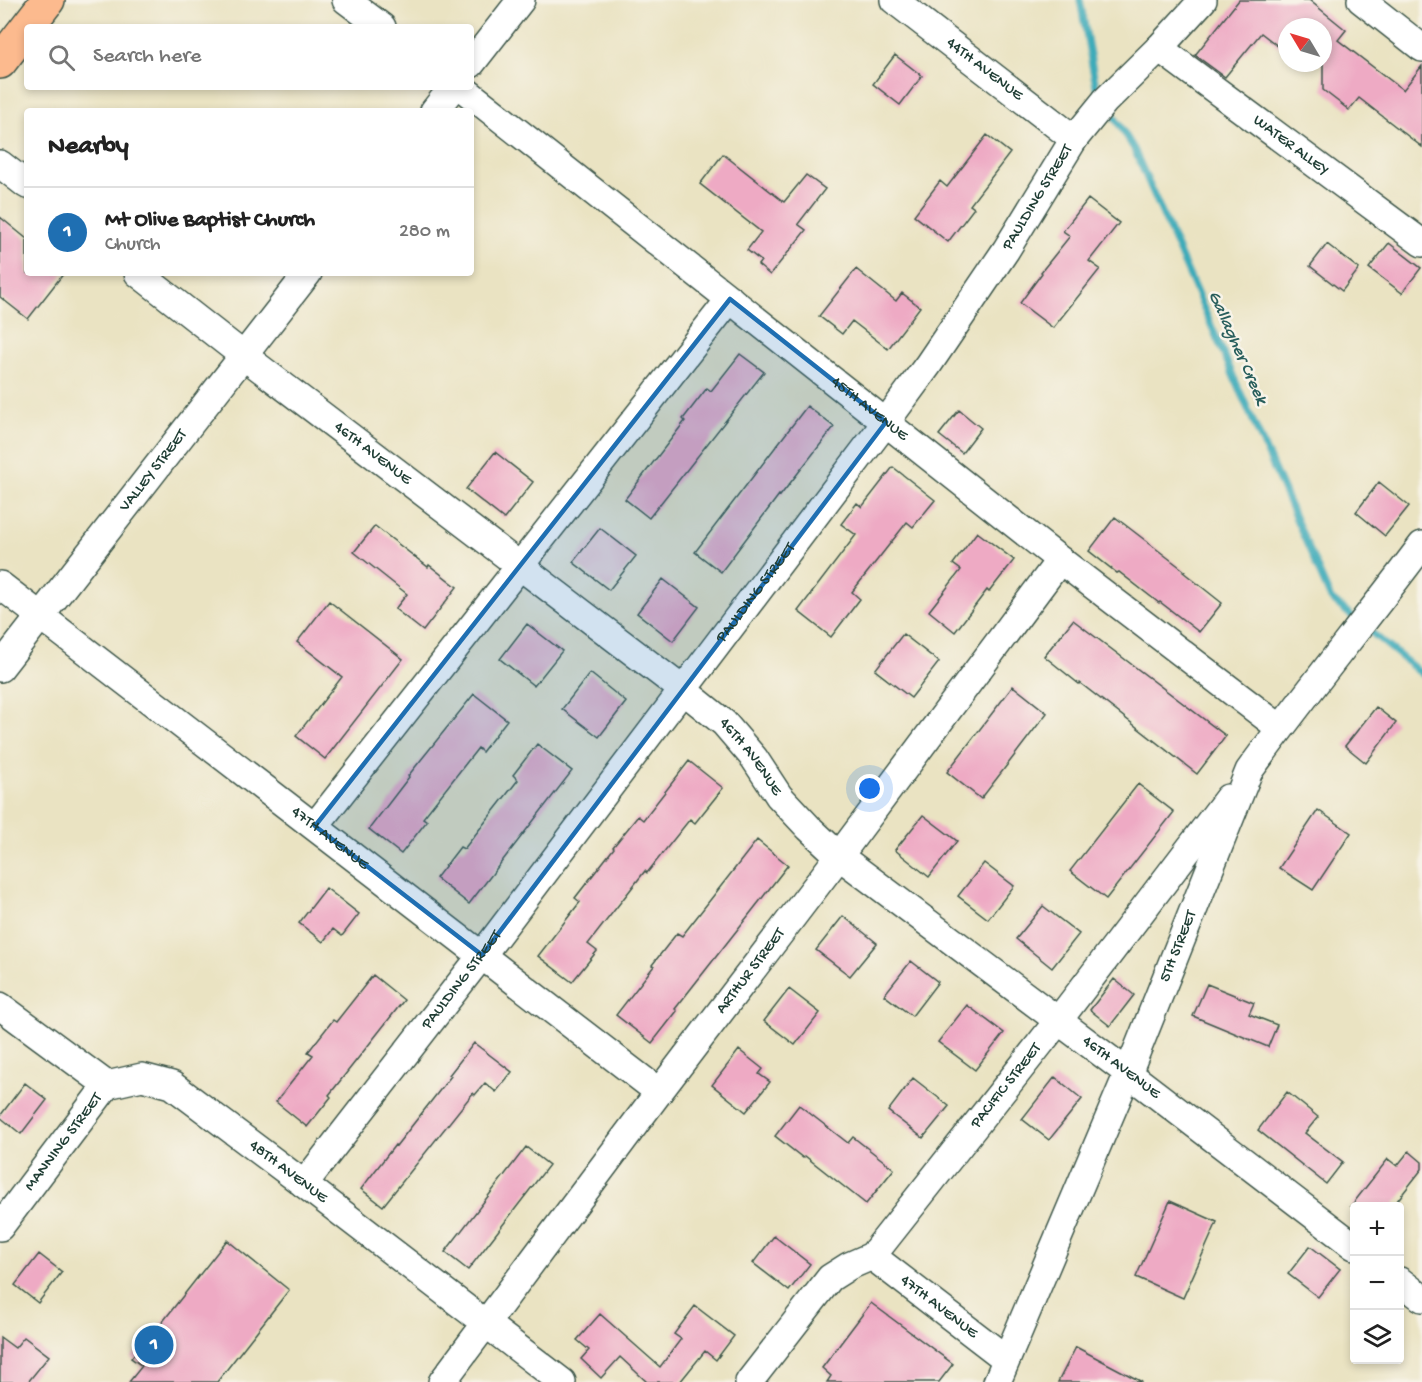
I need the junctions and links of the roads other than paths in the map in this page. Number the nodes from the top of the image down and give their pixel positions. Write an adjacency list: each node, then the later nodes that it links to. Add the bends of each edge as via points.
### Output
1 (48, 0): 7 (main road)
2 (346, 0): 8 (street)
3 (520, 0): 12 (street)
4 (894, 0): 17 (street, 44TH AVENUE)
5 (1203, 0): 10 (street, PAULDING STREET)
6 (1361, 0): 11 (street)
7 (29, 24)
8 (378, 24)
9 (24, 31): 13 (main road)
10 (1159, 48): 17 (street, PAULDING STREET); 20 (street, WATER ALLEY)
11 (1422, 48)
12 (474, 60)
13 (0, 62)
14 (451, 90): 16 (street)
15 (465, 90): 23 (street, 45TH AVENUE)
16 (436, 108)
17 (1082, 129): 25 (street, PAULDING STREET, via 1006,250)
18 (0, 164): 19 (street)
19 (24, 183)
20 (1422, 243)
21 (142, 276): 24 (street, 46TH AVENUE)
22 (306, 276): 24 (street, VALLEY STREET)
23 (730, 299): 25 (street, 45TH AVENUE); 28 (street)
24 (244, 356): 28 (street, 46TH AVENUE); 30 (street, VALLEY STREET)
25 (886, 422): 27 (street, 45TH AVENUE); 32 (street, PAULDING STREET)
26 (1422, 545): 33 (street, 5TH STREET)
27 (1060, 560): 33 (street, 45TH AVENUE); 36 (street, ARTHUR STREET)
28 (520, 566): 32 (street, 46TH AVENUE); 35 (street)
29 (0, 585): 30 (street, 47TH AVENUE)
30 (40, 616): 31 (street, VALLEY STREET); 35 (street, 47TH AVENUE)
31 (0, 668)
32 (683, 690): 36 (street, 46TH AVENUE, via 724,723 779,796); 37 (street, PAULDING STREET)
33 (1280, 728): 34 (street, 5TH STREET)
34 (1249, 771): 39 (street, PACIFIC STREET); 40 (street, 5TH STREET)
35 (315, 826): 37 (street, 47TH AVENUE)
36 (839, 856): 39 (street, 46TH AVENUE); 42 (street, ARTHUR STREET)
37 (482, 955): 42 (street, 47TH AVENUE); 43 (street, PAULDING STREET)
38 (0, 1006): 41 (street)
39 (1058, 1021): 40 (street, 46TH AVENUE); 46 (street, PACIFIC STREET)
40 (1128, 1072): 45 (street, 46TH AVENUE); 50 (street, 5TH STREET)
41 (107, 1085): 43 (street, 48TH AVENUE, via 142,1077 172,1084); 44 (street, MANNING STREET)
42 (659, 1092): 49 (street, ARTHUR STREET)
43 (304, 1184): 49 (street, 48TH AVENUE)
44 (0, 1227)
45 (1350, 1243)
46 (872, 1256): 50 (street, 47TH AVENUE); 53 (street, PACIFIC STREET, via 830,1278)
47 (1404, 1284): 48 (street)
48 (1422, 1298)
49 (486, 1324): 51 (street, ARTHUR STREET); 52 (street, 48TH AVENUE)
50 (1002, 1370)
51 (442, 1382)
52 (561, 1382)
53 (749, 1382)

